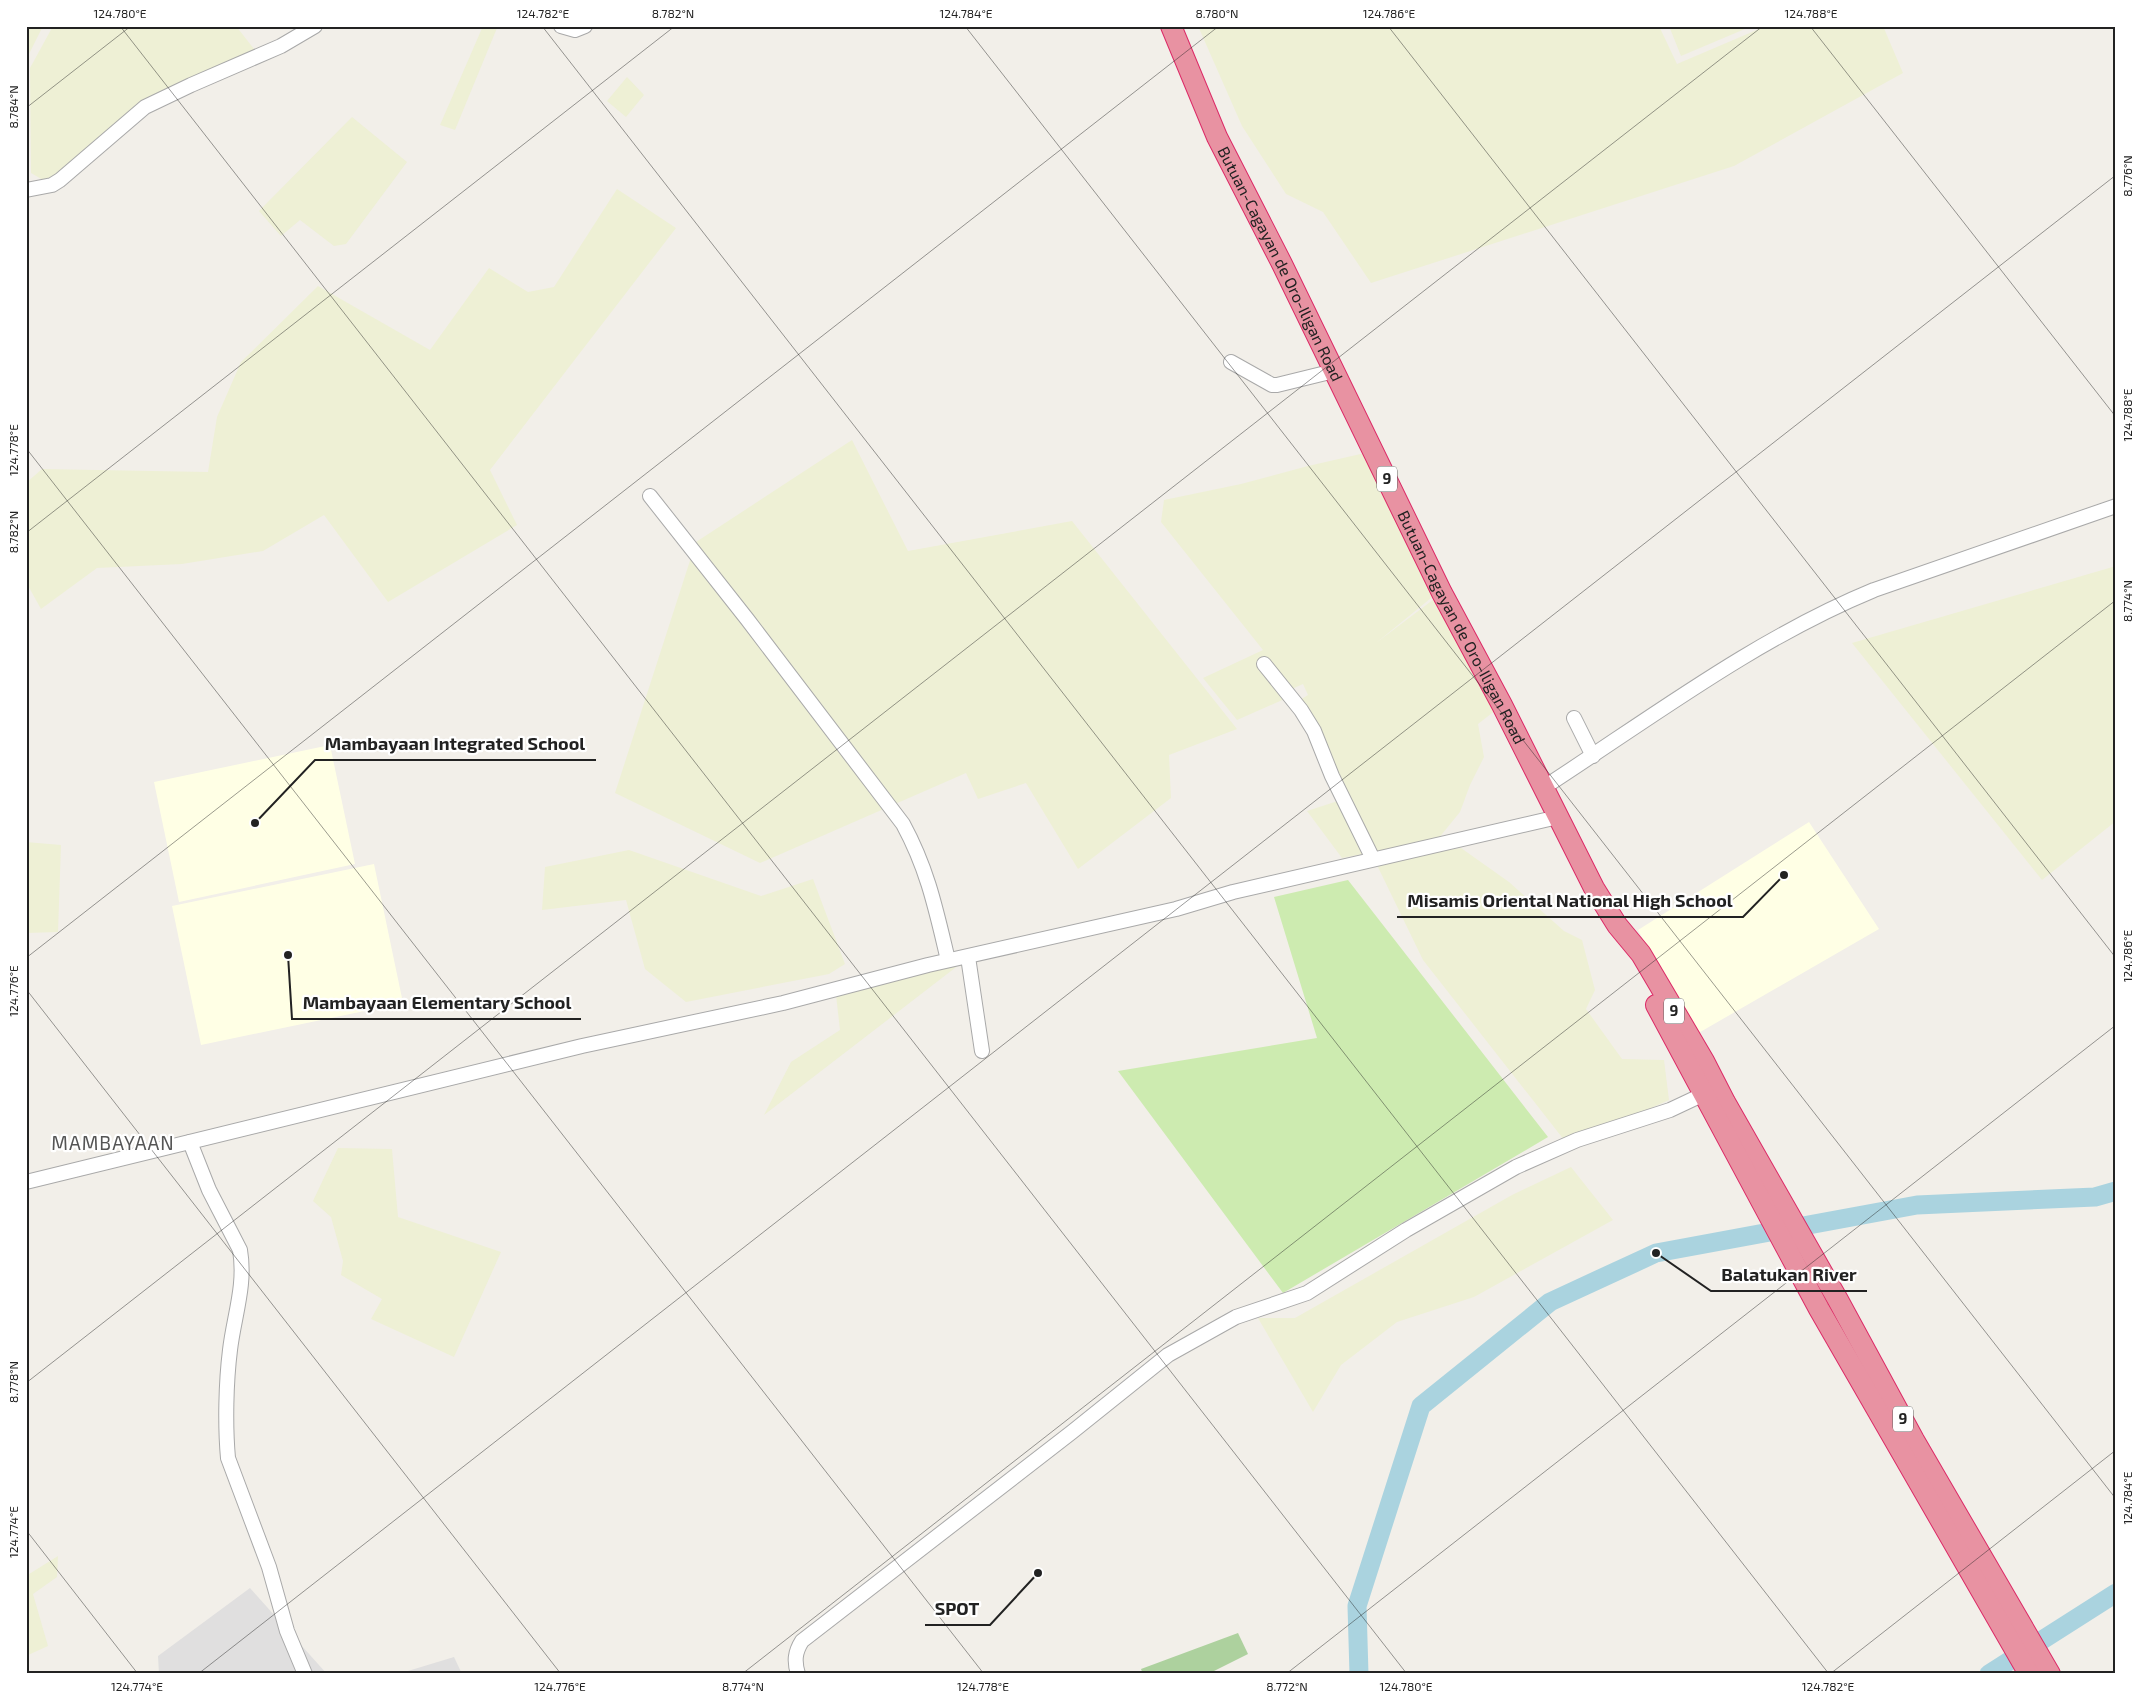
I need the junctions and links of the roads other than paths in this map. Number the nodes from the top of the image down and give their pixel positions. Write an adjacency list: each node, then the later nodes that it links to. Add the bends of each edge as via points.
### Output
1 (315, 26): 5 (street, via 281,46 145,107 60,180)
2 (561, 26): 3 (street, via 575,30)
3 (585, 26)
4 (1171, 26): 7 (highway, Butuan-Cagayan de Oro-Iligan Road / 9, via 1217,137)
5 (26, 190)
6 (1231, 362): 7 (street, via 1272,385)
7 (1334, 371): 13 (highway, Butuan-Cagayan de Oro-Iligan Road / 9, via 1442,593)
8 (650, 496): 17 (street, via 903,824 917,850 932,891)
9 (2116, 506): 12 (street, via 1840,604 1759,647)
10 (1264, 664): 15 (street, via 1314,731)
11 (1574, 718): 12 (street)
12 (1593, 756): 13 (street)
13 (1543, 788): 14 (highway, Butuan-Cagayan de Oro-Iligan Road / 9)
14 (1558, 817): 15 (street); 19 (highway, Butuan-Cagayan de Oro-Iligan Road / 9, via 1594,888 1617,925 1641,954 1704,1061)
15 (1373, 859): 16 (street)
16 (968, 957): 17 (street); 18 (street)
17 (948, 960): 20 (street, via 783,1003 582,1046)
18 (982, 1051)
19 (1713, 1101): 22 (highway, Butuan-Cagayan de Oro-Iligan Road / 9, via 1819,1309); 22 (highway, Butuan-Cagayan de Oro-Iligan Road / 9, via 1838,1300 1914,1440); 24 (street, via 1670,1110 1577,1140 1516,1167 1307,1292 1236,1317 1168,1355 802,1641 795,1660)
20 (190, 1142): 21 (street); 23 (street, via 241,1260 240,1296 230,1350 228,1458 269,1567 287,1631)
21 (26, 1182)
22 (1962, 1539): 25 (highway, Butuan-Cagayan de Oro-Iligan Road / 9); 26 (highway, Butuan-Cagayan de Oro-Iligan Road / 9)
23 (305, 1674)
24 (798, 1674)
25 (2029, 1674)
26 (2050, 1674)

